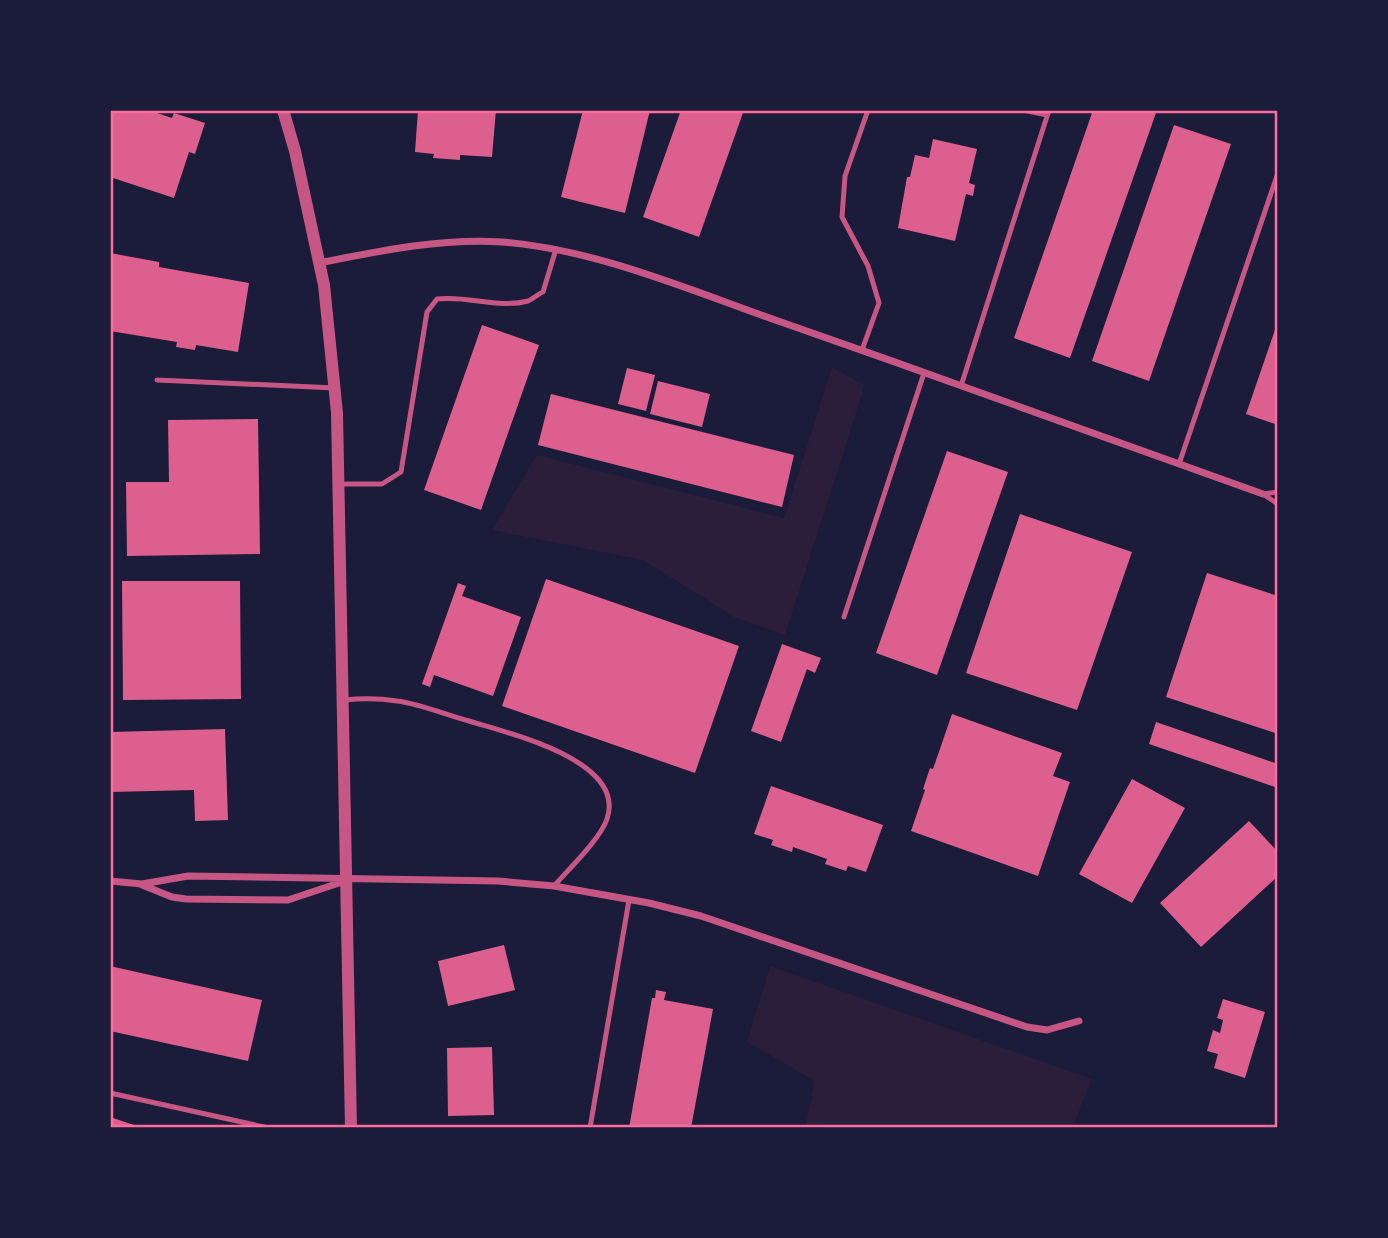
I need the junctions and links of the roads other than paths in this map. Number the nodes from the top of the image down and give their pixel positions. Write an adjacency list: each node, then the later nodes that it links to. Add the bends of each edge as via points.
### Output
1 (282, 110): 7 (street)
2 (868, 110): 8 (lane, via 845,176 842,217 868,266 879,303)
3 (1023, 110): 4 (lane)
4 (1048, 112): 11 (lane)
5 (1278, 173): 13 (lane)
6 (555, 249): 7 (street, via 467,241); 8 (street, via 649,276); 14 (lane, via 543,292 529,300 437,299 427,312 401,472 382,484)
7 (319, 262): 12 (street)
8 (862, 350): 9 (street)
9 (924, 373): 11 (street); 18 (lane)
10 (157, 380): 12 (lane)
11 (961, 386): 13 (street)
12 (335, 388): 14 (street)
13 (1179, 464): 16 (street)
14 (339, 484): 19 (street)
15 (1278, 492): 16 (lane)
16 (1263, 494): 17 (lane)
17 (1278, 504)
18 (844, 617)
19 (344, 700): 20 (street); 23 (lane, via 399,701 542,743 597,777 608,799 607,819)
20 (348, 880): 22 (street, via 188,876); 22 (street, via 288,900 186,899); 23 (street); 28 (street)
21 (110, 881): 22 (street)
22 (142, 884)
23 (554, 886): 24 (street)
24 (629, 900): 25 (street, via 701,916 1027,1027 1047,1030); 29 (lane)
25 (1079, 1021)
26 (110, 1093): 27 (lane)
27 (269, 1128)
28 (351, 1128)
29 (590, 1128)

